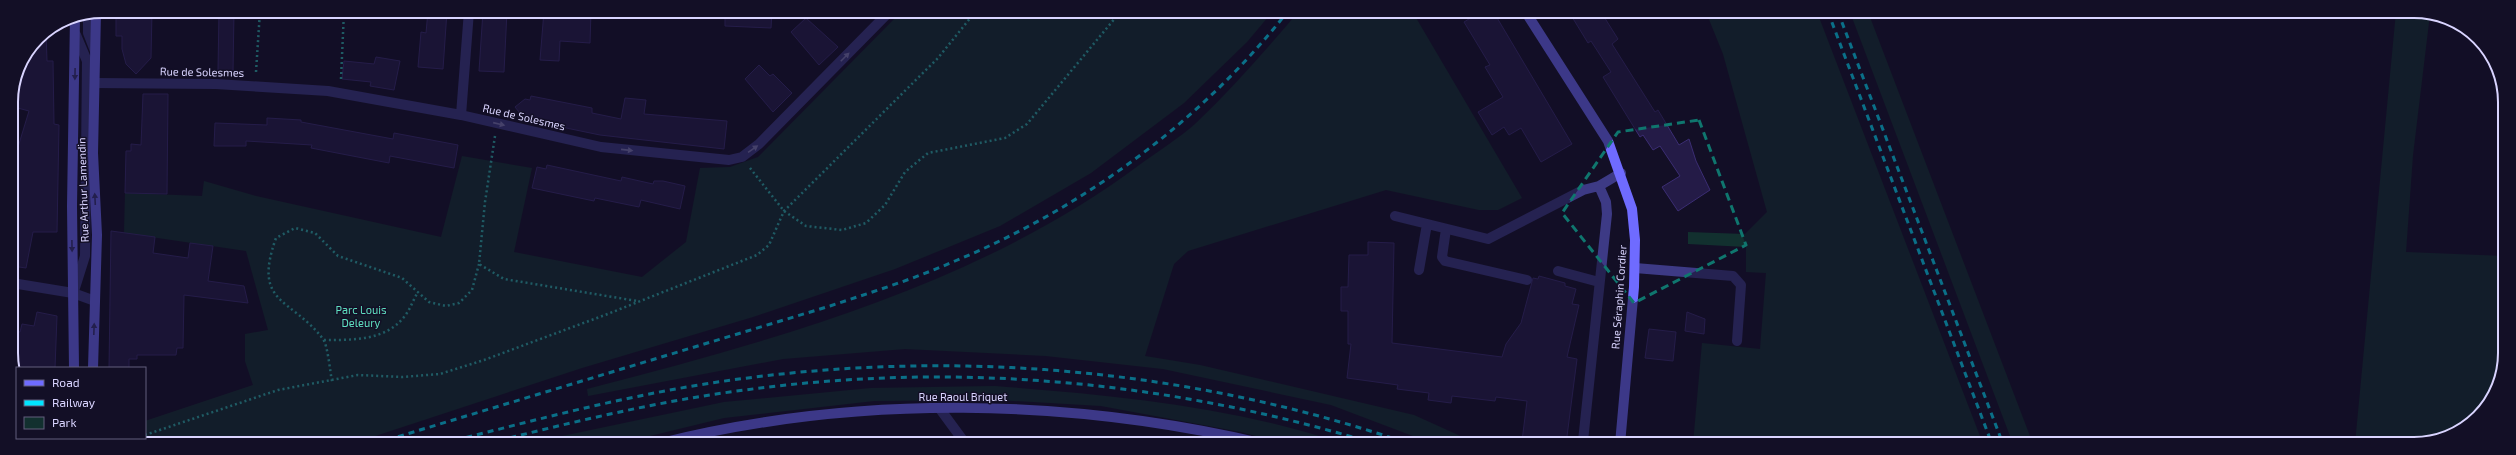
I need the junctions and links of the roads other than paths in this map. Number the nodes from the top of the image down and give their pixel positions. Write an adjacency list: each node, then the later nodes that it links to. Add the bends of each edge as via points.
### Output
1 (468, 18): 10 (street)
2 (883, 18): 10 (street, Rue de Solesmes, one-way to 2, via 601,147 729,160 742,157 759,144)
3 (1529, 18): 11 (street, Rue Séraphin Cordier, via 1608,141)
4 (96, 19): 8 (street, Rue Arthur Lamendin)
5 (88, 20): 8 (street, via 88,33)
6 (75, 22): 7 (street, Rue Arthur Lamendin)
7 (76, 35): 22 (street, Rue Arthur Lamendin, one-way to 22, via 72,206); 22 (street, via 87,61 85,256)
8 (95, 51): 9 (street, Rue Arthur Lamendin)
9 (94, 83): 10 (street, Rue de Solesmes, via 256,86 340,93); 23 (street, Rue Arthur Lamendin, one-way to 9, via 97,235 93,153)
10 (461, 115)
11 (1621, 173): 12 (street); 16 (street, Rue Séraphin Cordier, via 1632,209)
12 (1599, 186): 15 (street, via 1583,190 1488,239); 20 (street, via 1606,202 1607,214)
13 (1395, 216): 14 (street)
14 (1427, 224): 15 (street); 17 (street)
15 (1446, 229): 19 (street, via 1442,257 1445,261)
16 (1634, 268): 24 (street, via 1733,276 1741,285); 32 (street, Rue Séraphin Cordier)
17 (1419, 270)
18 (1558, 272): 20 (street)
19 (1527, 280)
20 (1598, 282): 31 (street)
21 (18, 284): 22 (street)
22 (73, 293): 23 (street); 25 (street, Rue Arthur Lamendin)
23 (95, 301): 26 (street, Rue Arthur Lamendin, one-way to 23)
24 (1737, 341)
25 (74, 367)
26 (93, 367)
27 (940, 409): 28 (street, Rue Raoul Briquet, via 791,419); 29 (street); 30 (street, Rue Raoul Briquet, via 1031,410 1085,414 1178,426)
28 (688, 437)
29 (960, 437)
30 (1231, 437)
31 (1583, 437)
32 (1621, 437)

